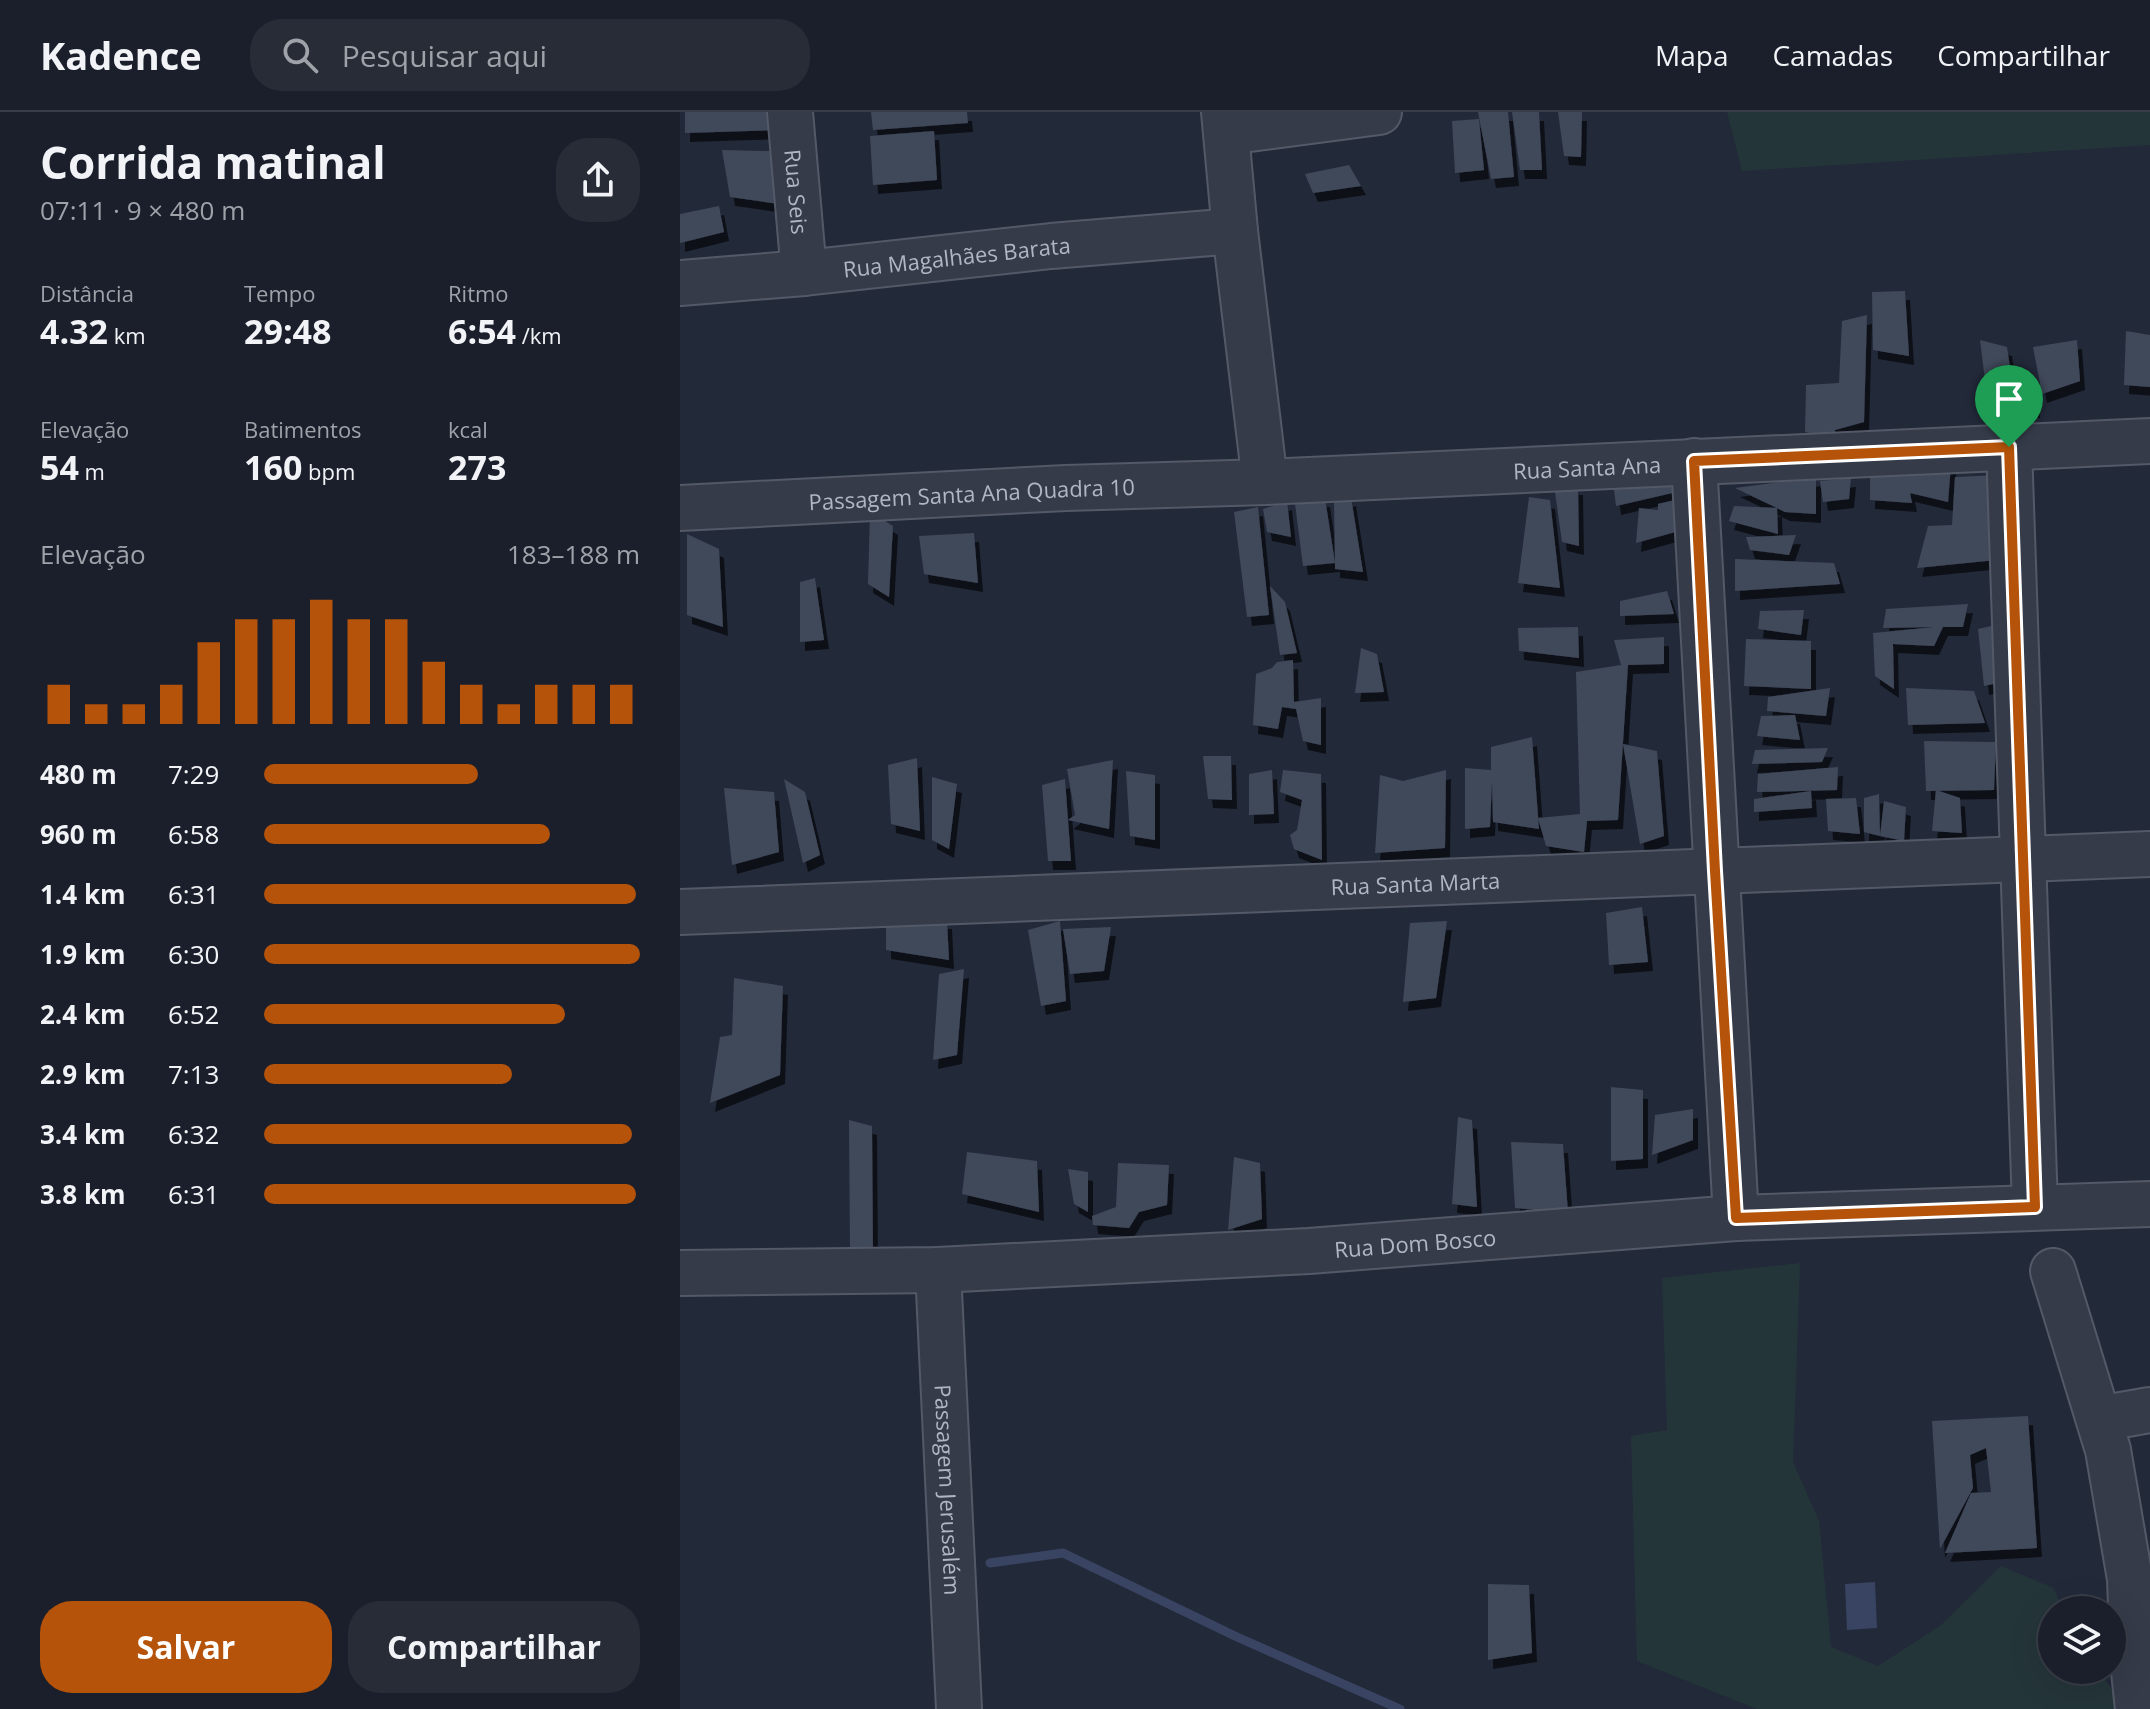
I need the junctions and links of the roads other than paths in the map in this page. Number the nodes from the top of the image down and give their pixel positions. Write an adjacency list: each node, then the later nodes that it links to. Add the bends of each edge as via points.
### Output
1 (790, 112): 5 (street, Rua Seis)
2 (1379, 112): 3 (street)
3 (1225, 122): 4 (street)
4 (1235, 231): 5 (street, Rua Magalhães Barata); 10 (street)
5 (804, 273): 6 (street, Rua Magalhães Barata)
6 (680, 283)
7 (2150, 441): 8 (street, Rua Santa Ana)
8 (2009, 447): 9 (street, Rua Santa Ana); 13 (street)
9 (1694, 461): 10 (street, Rua Santa Ana); 14 (street)
10 (1265, 482): 11 (street, Passagem Santa Ana Quadra 10)
11 (680, 508)
12 (2150, 854): 13 (street, Rua Santa Marta)
13 (2023, 859): 14 (street, Rua Santa Marta); 17 (street)
14 (1715, 871): 15 (street, Rua Santa Marta); 18 (street)
15 (680, 912)
16 (2150, 1204): 17 (street, Rua Dom Bosco)
17 (2035, 1207): 18 (street, Rua Dom Bosco)
18 (1736, 1218): 19 (street, Rua Dom Bosco, via 1309,1251)
19 (938, 1270): 21 (street, Rua Dom Bosco); 25 (street, Passagem Jerusalém)
20 (2053, 1271): 23 (street)
21 (680, 1273)
22 (2150, 1410): 23 (street)
23 (2099, 1419): 24 (street)
24 (2140, 1609): 26 (street, via 2133,1662)
25 (959, 1709)
26 (2138, 1709)

